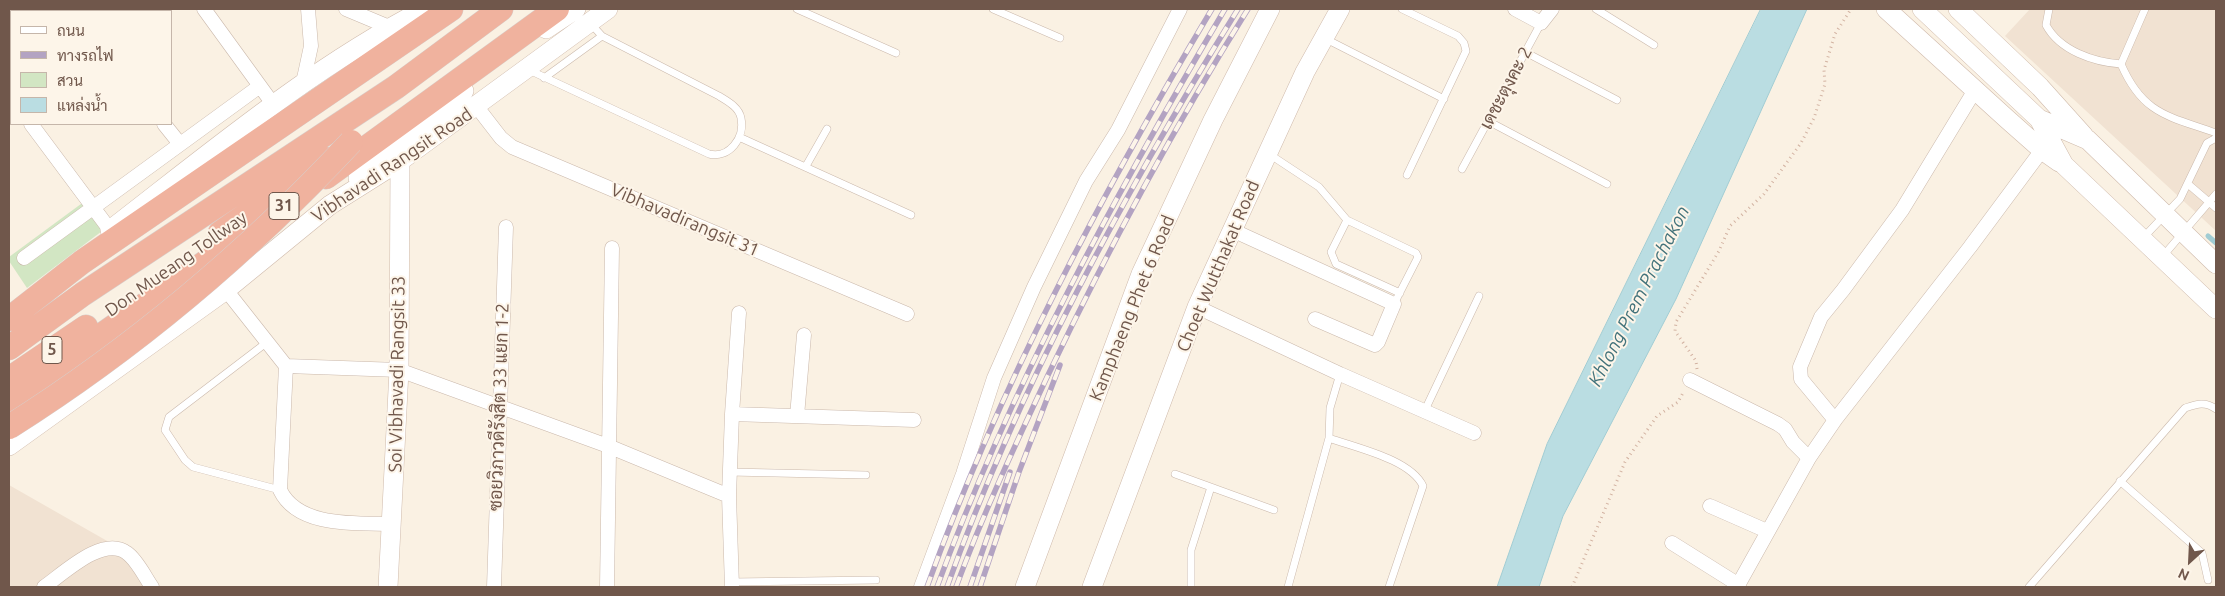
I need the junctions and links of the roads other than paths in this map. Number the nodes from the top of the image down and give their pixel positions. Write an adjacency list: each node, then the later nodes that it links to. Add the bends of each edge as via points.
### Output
1 (204, 9): 37 (street)
2 (308, 9): 36 (street, via 311,46)
3 (346, 9): 25 (street)
4 (425, 9): 25 (main road)
5 (451, 9): 90 (highway, via 82,262)
6 (501, 9): 83 (highway, Don Mueang Tollway / 31, via 396,87)
7 (538, 9): 53 (highway, Don Mueang Tollway / 31)
8 (557, 9): 101 (highway, Vibhavadi Rangsit Road / 31, via 161,295)
9 (608, 9): 24 (main road, Vibhavadi Rangsit Road / 31)
10 (797, 9): 32 (lane)
11 (993, 9): 28 (lane)
12 (1180, 9): 136 (street, via 1118,130 1086,181 1034,287 994,378)
13 (1270, 9): 137 (main road, Kamphaeng Phet 6 Road, via 1213,120 1141,274)
14 (1340, 9): 29 (main road, Choet Wutthakat Road)
15 (1402, 9): 39 (lane, via 1458,36 1464,43 1466,51)
16 (1515, 9): 26 (street)
17 (1552, 9): 26 (street, เดชะตุงคะ 2)
18 (1596, 9): 30 (lane)
19 (1886, 9): 38 (main road)
20 (1922, 9): 43 (main road)
21 (1958, 9): 52 (main road, via 2040,88)
22 (2049, 9): 33 (lane, via 2046,24 2060,39 2091,60)
23 (2146, 9): 33 (lane)
24 (582, 15): 27 (lane); 34 (main road, Vibhavadi Rangsit Road / 31); 49 (main road)
25 (402, 19): 36 (main road)
26 (1541, 23): 31 (lane, เดชะตุงคะ 2)
27 (602, 36): 35 (lane); 50 (lane, via 735,107 741,117)
28 (1060, 38)
29 (1323, 38): 39 (lane); 56 (main road, Choet Wutthakat Road)
30 (1654, 45)
31 (1526, 52): 40 (lane); 44 (lane, เดชะตุงคะ 2)
32 (896, 53)
33 (2121, 64): 48 (lane, via 2135,93 2152,109)
34 (526, 69): 35 (lane); 42 (main road, Vibhavadi Rangsit Road / 31)
35 (544, 78): 50 (lane, via 718,157 727,153)
36 (303, 83): 41 (main road)
37 (260, 86): 41 (street); 54 (street)
38 (1975, 90): 55 (main road); 108 (street, via 1902,210 1820,317 1800,367 1801,379)
39 (1444, 99): 61 (lane)
40 (1617, 100)
41 (273, 104): 74 (main road)
42 (476, 107): 57 (main road, Vibhavadi Rangsit Road / 31); 89 (street, Vibhavadirangsit 31, via 512,147)
43 (2039, 119): 52 (main road); 58 (main road)
44 (1488, 121): 60 (lane, เดชะตุงคะ 2); 62 (lane)
45 (32, 125): 67 (street)
46 (165, 125): 54 (street)
47 (827, 129): 59 (lane)
48 (2216, 133)
49 (405, 136): 57 (main road, Soi Vibhavadi Rangsit 33); 66 (main road)
50 (739, 137): 59 (lane)
51 (2216, 138): 63 (lane, via 2207,144)
52 (2088, 140): 69 (main road)
53 (351, 142): 92 (highway, Don Mueang Tollway / 31, bridge); 109 (highway, 31, bridge, via 300,196 220,270 124,346)
54 (180, 144): 67 (street)
55 (2042, 150): 58 (main road); 108 (street)
56 (1267, 153): 71 (lane, via 1319,187); 75 (main road, Choet Wutthakat Road)
57 (400, 162): 66 (main road, Vibhavadi Rangsit Road / 31); 97 (main road, Soi Vibhavadi Rangsit 33)
58 (2064, 165): 76 (main road)
59 (806, 166): 70 (lane)
60 (1462, 169)
61 (1407, 175)
62 (1607, 184)
63 (2188, 184): 65 (lane); 69 (lane)
64 (2216, 194): 65 (lane)
65 (2210, 202): 68 (lane); 73 (lane)
66 (330, 204): 81 (main road, Vibhavadi Rangsit Road / 31)
67 (92, 208): 74 (street); 78 (street)
68 (2216, 208)
69 (2168, 211): 73 (main road); 76 (lane)
70 (911, 215)
71 (1347, 220): 84 (lane, via 1331,252 1336,264); 84 (lane, via 1416,253 1418,257)
72 (506, 227): 102 (street, ซอยวิภาวดีรังสิต 33 แยก 1-2)
73 (2187, 229): 79 (lane); 80 (main road)
74 (110, 230): 85 (main road)
75 (1232, 230): 84 (street); 86 (main road, Choet Wutthakat Road)
76 (2141, 240): 79 (main road)
77 (612, 248): 113 (street)
78 (24, 258)
79 (2161, 259): 87 (main road)
80 (2216, 264)
81 (226, 290): 94 (street); 112 (main road, Vibhavadi Rangsit Road / 31)
82 (1479, 296): 104 (lane)
83 (78, 297): 95 (highway, Don Mueang Tollway / 5)
84 (1397, 299): 91 (street, via 1375,345)
85 (9, 305)
86 (1197, 307): 98 (street); 138 (main road, Choet Wutthakat Road)
87 (2216, 309)
88 (740, 314): 105 (street)
89 (907, 314)
90 (9, 318)
91 (1315, 319)
92 (95, 321): 99 (highway, Don Mueang Tollway / 5)
93 (804, 335): 106 (street)
94 (266, 343): 96 (street); 120 (lane, via 169,417 165,430 185,460 193,466)
95 (9, 348)
96 (286, 366): 97 (street); 120 (street)
97 (398, 370): 102 (street); 124 (main road, Soi Vibhavadi Rangsit 33)
98 (1340, 374): 104 (street); 111 (lane, via 1330,408)
99 (9, 378)
100 (1690, 380): 114 (street, via 1778,424)
101 (9, 400)
102 (499, 406): 113 (street); 134 (street, ซอยวิภาวดีรังสิต 33 แยก 1-2)
103 (2216, 409): 118 (lane, via 2201,403 2185,408)
104 (1425, 410): 110 (street)
105 (732, 414): 106 (street); 115 (street)
106 (797, 416): 107 (street)
107 (914, 420)
108 (1835, 420): 114 (street)
109 (9, 427)
110 (1474, 433)
111 (1329, 438): 140 (lane); 141 (lane, via 1400,464 1418,476 1423,486)
112 (9, 446)
113 (608, 446): 121 (street); 135 (street)
114 (1809, 458): 125 (street)
115 (730, 472): 117 (lane); 121 (street)
116 (1175, 474): 119 (lane)
117 (866, 475)
118 (2120, 481): 128 (lane, via 2202,554); 142 (lane)
119 (1211, 487): 123 (lane); 139 (lane, via 1191,550)
120 (280, 490): 124 (street, via 285,501 294,508 317,517 338,522)
121 (730, 496): 129 (street)
122 (1710, 506): 125 (street)
123 (1274, 510)
124 (392, 524): 133 (main road, Soi Vibhavadi Rangsit 33)
125 (1767, 530): 130 (street)
126 (1672, 543): 130 (street)
127 (876, 580): 129 (lane)
128 (2208, 580)
129 (732, 585)
130 (1738, 586)
131 (44, 587): 132 (street, via 97,551 111,547 129,554)
132 (152, 587)
133 (388, 587)
134 (494, 587)
135 (607, 587)
136 (921, 587)
137 (1025, 587)
138 (1092, 587)
139 (1191, 587)
140 (1288, 587)
141 (1389, 587)
142 (2029, 587)

